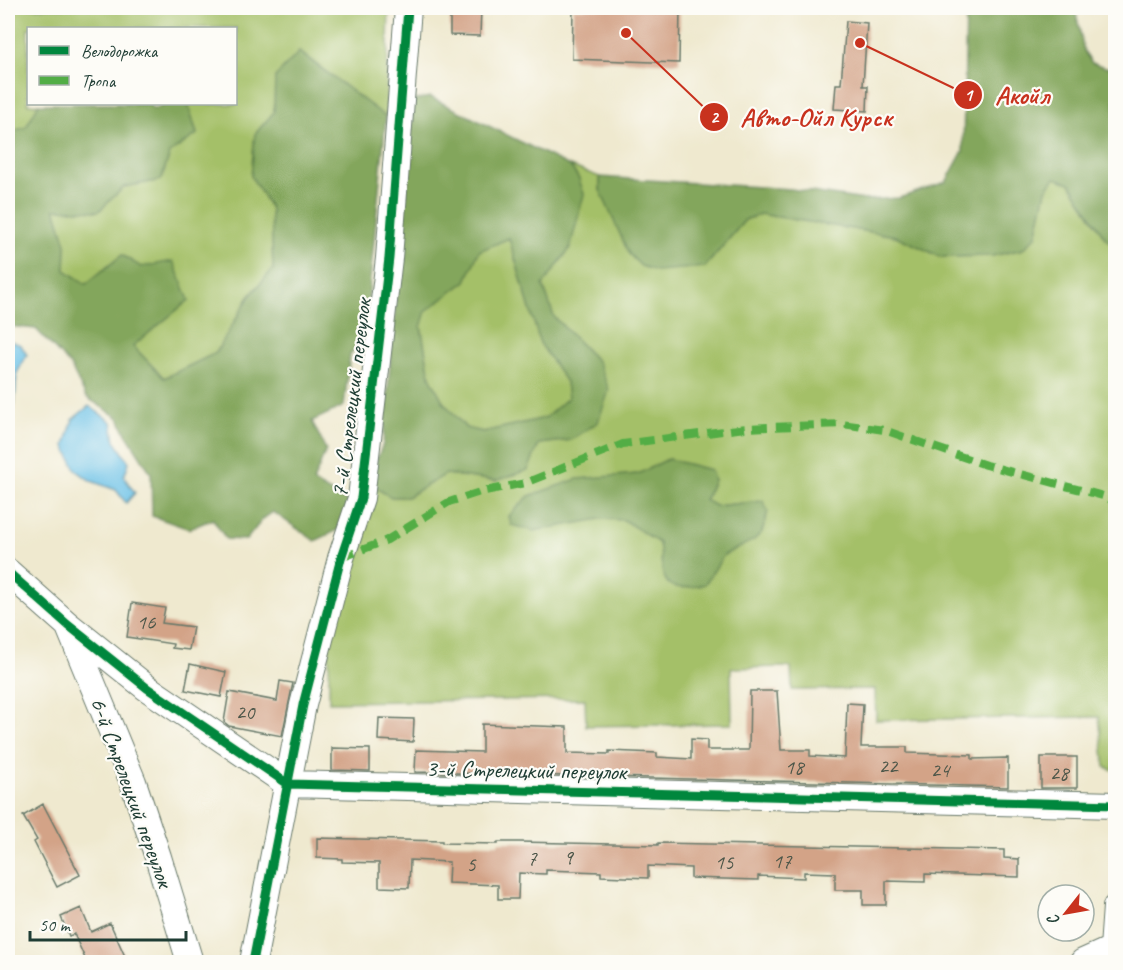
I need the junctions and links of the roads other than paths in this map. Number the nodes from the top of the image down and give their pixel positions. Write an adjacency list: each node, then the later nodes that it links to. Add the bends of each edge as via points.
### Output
1 (408, 8): 4 (street, 7-й Стрелецкий переулок, via 389,258 361,498 341,558 303,705)
2 (8, 572): 3 (street)
3 (68, 625): 4 (street, via 147,688); 8 (street, 6-й Стрелецкий переулок, via 133,782)
4 (288, 784): 5 (street, 3-й Стрелецкий переулок); 9 (street, 7-й Стрелецкий переулок)
5 (1116, 805)
6 (1116, 907): 7 (street)
7 (1112, 956): 10 (street)
8 (190, 963)
9 (253, 963)
10 (1083, 963)

